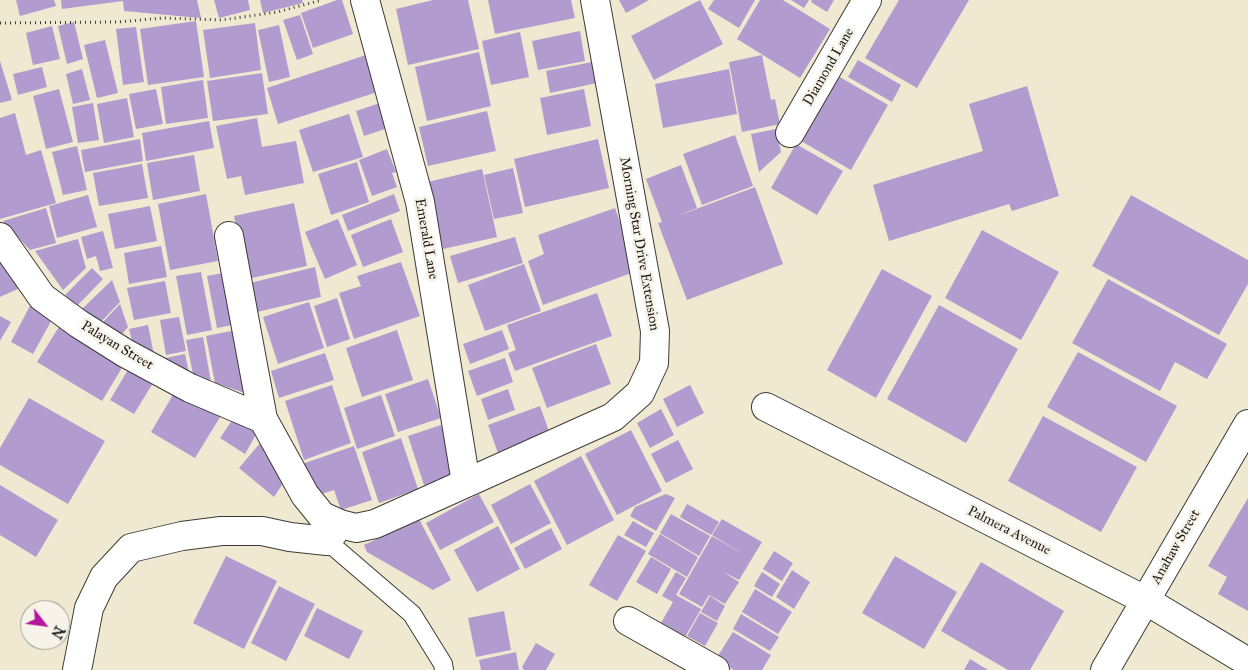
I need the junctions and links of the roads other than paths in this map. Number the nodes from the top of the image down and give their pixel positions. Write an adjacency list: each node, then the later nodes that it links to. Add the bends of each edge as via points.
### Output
1 (365, 0): 10 (street, Emerald Lane, via 420,202)
2 (595, 0): 10 (street, Morning Star Drive Extension, via 655,331 654,363 640,393 613,417)
3 (867, 0): 4 (street, Diamond Lane)
4 (790, 133)
5 (230, 236): 8 (street)
6 (0, 237): 8 (street, Palayan Street, via 42,297 79,324 190,388)
7 (766, 407): 12 (street, Palmera Avenue)
8 (263, 419): 11 (street, via 305,494)
9 (1248, 424): 12 (street, Anahaw Street)
10 (466, 483): 11 (street, Morning Star Drive Extension, via 375,524)
11 (333, 532): 15 (street, Morning Star Drive Extension, via 290,537 262,531 221,531 131,548 104,577 88,608); 16 (lane, via 412,614)
12 (1145, 600): 14 (street, Palmera Avenue); 18 (street, Anahaw Street)
13 (628, 621): 17 (street)
14 (1248, 662)
15 (76, 670)
16 (444, 670)
17 (715, 670)
18 (1105, 670)

